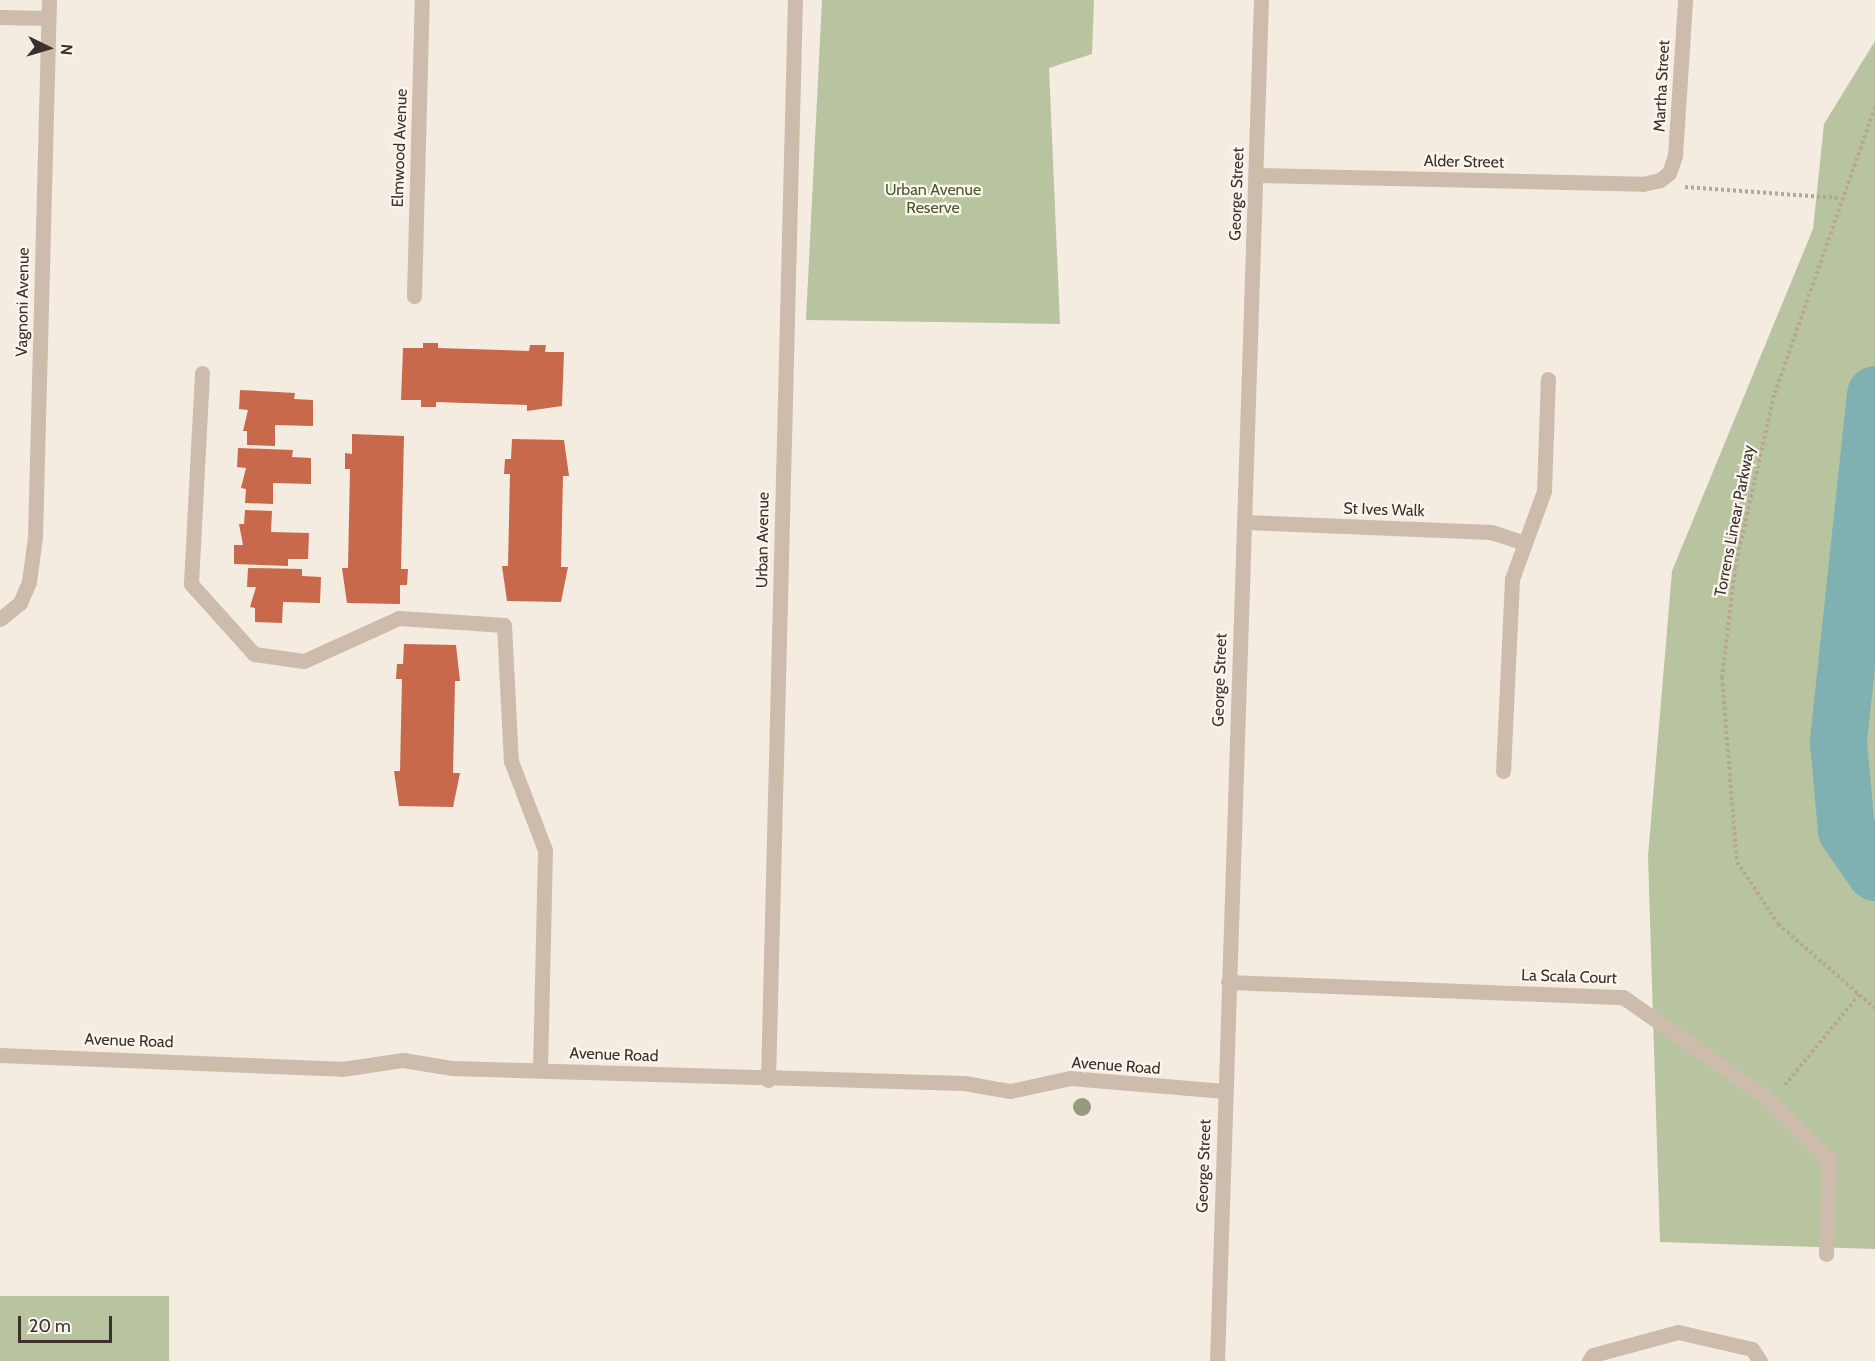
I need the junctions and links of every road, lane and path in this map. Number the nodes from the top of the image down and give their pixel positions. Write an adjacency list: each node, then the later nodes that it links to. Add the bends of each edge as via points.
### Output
1 (49, 0): 7 (street, Vagnoni Avenue)
2 (422, 0): 12 (street, Elmwood Avenue)
3 (795, 0): 24 (street, Urban Avenue)
4 (1262, 0): 10 (street, George Street)
5 (1685, 0): 9 (street, Martha Street, via 1675,156)
6 (0, 17): 7 (street)
7 (48, 18): 17 (street, Vagnoni Avenue, via 35,537 20,603)
8 (1875, 107): 11 (path, Torrens Linear Parkway)
9 (1669, 173): 10 (street, Alder Street, via 1643,184); 11 (path, via 1689,191)
10 (1256, 175): 15 (street, George Street)
11 (1839, 198): 20 (path, Torrens Linear Parkway, via 1774,395 1735,568 1722,677 1737,862 1778,924)
12 (414, 296)
13 (202, 373): 23 (street, via 191,584 254,654 304,661 399,618 504,625 511,761 545,850)
14 (1548, 379): 16 (street, via 1544,490)
15 (1244, 522): 16 (street, St Ives Walk, via 1491,532); 19 (street, George Street)
16 (1521, 542): 18 (street, via 1512,579)
17 (0, 618)
18 (1503, 771)
19 (1228, 982): 25 (street, George Street); 26 (street, La Scala Court, via 1623,996)
20 (1859, 995): 21 (path, Torrens Linear Parkway); 26 (path)
21 (1875, 1008)
22 (0, 1055): 23 (street, Avenue Road, via 342,1069 403,1060)
23 (540, 1070): 24 (street, Avenue Road)
24 (768, 1080): 25 (street, Avenue Road, via 964,1083 1010,1091 1070,1078)
25 (1224, 1091): 28 (street, George Street)
26 (1771, 1102): 27 (street, La Scala Court, via 1829,1159)
27 (1826, 1254)
28 (1217, 1361)
29 (1589, 1361): 30 (street, via 1593,1355 1678,1332 1752,1349)
30 (1760, 1361)

